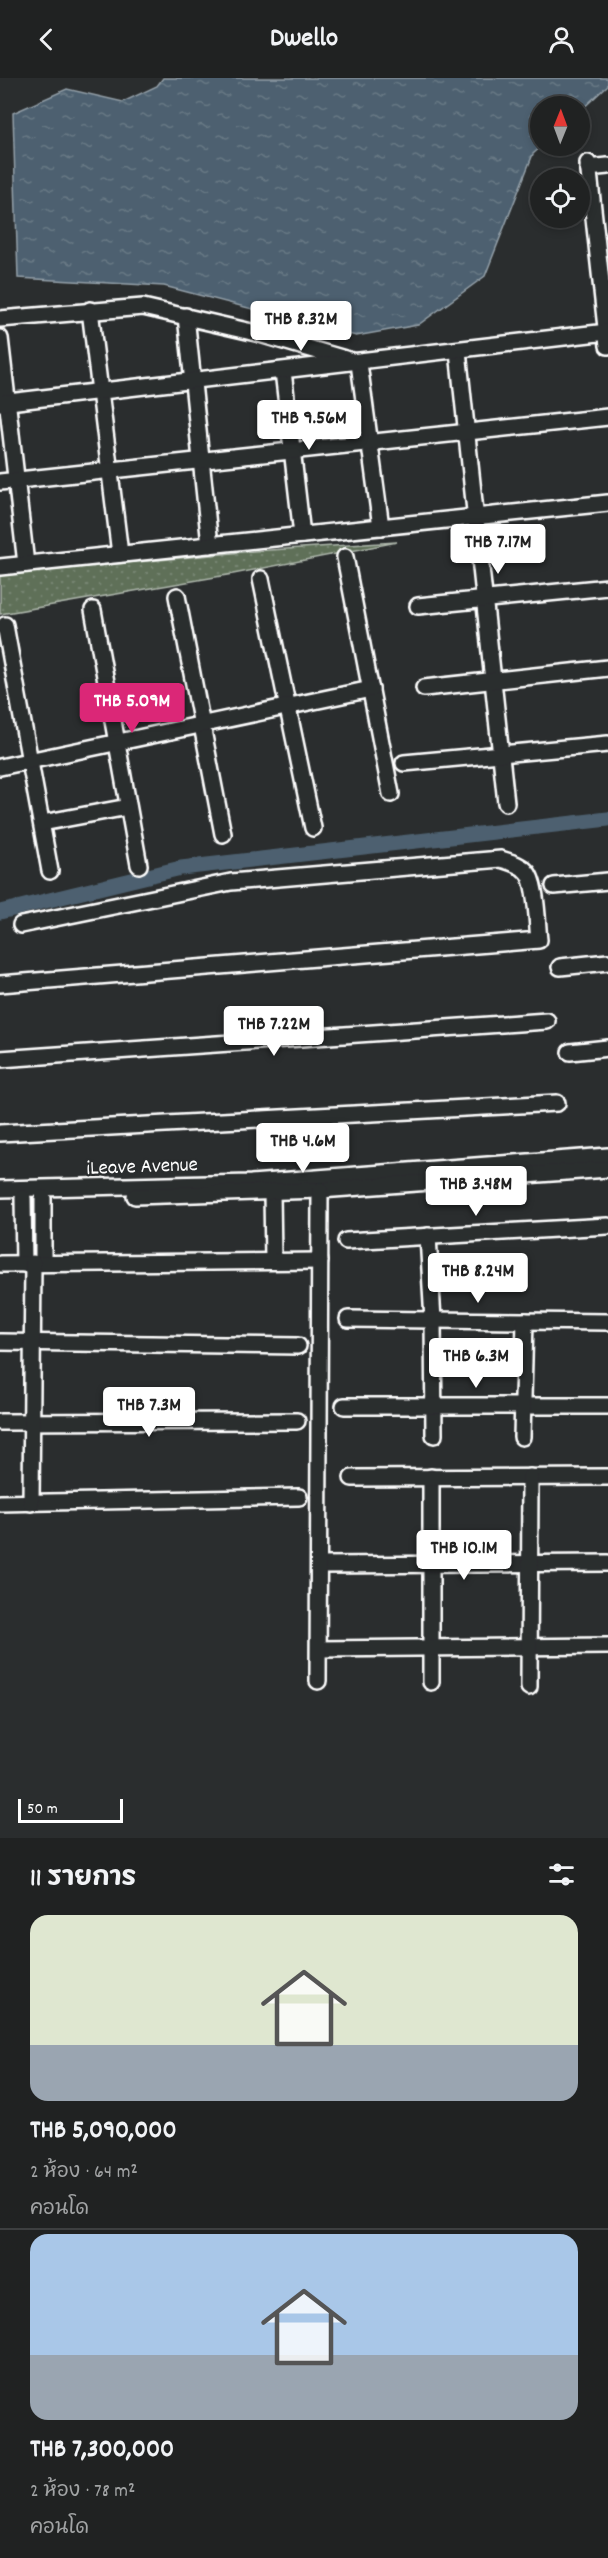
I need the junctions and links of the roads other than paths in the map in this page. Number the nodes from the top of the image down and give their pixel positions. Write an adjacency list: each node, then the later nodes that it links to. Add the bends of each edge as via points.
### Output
1 (608, 166): 2 (street, via 588,166)
2 (603, 259): 7 (street)
3 (90, 310): 4 (street, via 143,307); 5 (street); 12 (street)
4 (186, 316): 9 (street); 11 (street)
5 (0, 319)
6 (0, 338): 13 (street)
7 (607, 339): 8 (street)
8 (458, 351): 9 (street); 15 (street)
9 (358, 363): 10 (street); 16 (street)
10 (283, 371): 11 (street); 17 (street)
11 (193, 381): 12 (street); 18 (street)
12 (100, 392): 13 (street); 19 (street)
13 (4, 403): 20 (street)
14 (608, 417): 15 (street)
15 (466, 432): 16 (street); 23 (street)
16 (369, 442): 17 (street); 24 (street)
17 (292, 451): 18 (street); 25 (street)
18 (201, 460): 19 (street); 26 (street)
19 (110, 470): 20 (street); 27 (street)
20 (16, 480): 21 (street); 29 (street)
21 (0, 482)
22 (608, 503): 23 (street)
23 (476, 517): 24 (street); 34 (street)
24 (381, 527): 25 (street)
25 (302, 535): 26 (street)
26 (210, 545): 27 (street)
27 (120, 554): 29 (street)
28 (345, 557): 41 (street)
29 (26, 564): 30 (street)
30 (0, 567)
31 (261, 579): 42 (street)
32 (608, 587): 34 (street)
33 (177, 596): 43 (street)
34 (484, 599): 35 (street); 39 (street)
35 (418, 606)
36 (93, 610): 44 (street)
37 (5, 625): 47 (street)
38 (608, 668): 39 (street)
39 (493, 681): 40 (street); 46 (street)
40 (424, 688)
41 (371, 689): 42 (street); 50 (street)
42 (288, 708): 43 (street); 54 (street)
43 (202, 723): 44 (street); 55 (street)
44 (117, 742): 47 (street); 52 (street)
45 (608, 744): 46 (street)
46 (501, 754): 48 (street); 51 (street)
47 (32, 761): 49 (street); 53 (street)
48 (404, 763)
49 (0, 767)
50 (391, 794)
51 (506, 803)
52 (128, 807): 53 (street); 56 (street)
53 (42, 823): 57 (street)
54 (313, 828)
55 (223, 834)
56 (139, 865)
57 (50, 871)
58 (608, 881): 59 (street)
59 (554, 886)
60 (21, 925): 63 (street, via 231,882 501,859 528,872 539,940)
61 (608, 962): 62 (street)
62 (560, 967)
63 (0, 984)
64 (547, 1022): 67 (street)
65 (608, 1048): 66 (street)
66 (570, 1052)
67 (0, 1059)
68 (557, 1103): 69 (street)
69 (0, 1133)
70 (608, 1156): 72 (street, iLeave Avenue, via 251,1183)
71 (608, 1169): 73 (street, iLeave Avenue)
72 (0, 1189)
73 (320, 1190): 74 (street, iLeave Avenue); 82 (street)
74 (272, 1192): 76 (street, iLeave Avenue); 81 (street)
75 (23, 1198): 76 (street, iLeave Avenue); 77 (street, iLeave Avenue); 84 (street)
76 (43, 1198): 84 (street)
77 (0, 1199)
78 (608, 1227): 79 (street)
79 (428, 1236): 80 (street); 86 (street)
80 (346, 1241)
81 (273, 1261): 82 (street); 84 (street)
82 (320, 1261): 111 (street)
83 (0, 1264): 84 (street)
84 (33, 1264): 90 (street)
85 (348, 1318): 86 (street)
86 (433, 1320): 87 (street); 93 (street)
87 (525, 1321): 88 (street); 94 (street)
88 (608, 1322)
89 (0, 1342): 90 (street)
90 (32, 1342): 91 (street); 98 (street)
91 (298, 1346)
92 (344, 1406): 93 (street)
93 (434, 1406): 94 (street); 99 (street)
94 (522, 1406): 95 (street); 100 (street)
95 (608, 1406)
96 (297, 1421): 98 (street)
97 (0, 1422): 98 (street)
98 (31, 1422): 107 (street)
99 (434, 1435)
100 (522, 1437)
101 (431, 1477): 102 (street); 104 (street); 109 (street)
102 (530, 1477): 103 (street); 110 (street)
103 (608, 1477)
104 (352, 1478)
105 (299, 1497): 107 (street)
106 (0, 1503): 107 (street)
107 (31, 1503)
108 (608, 1563): 110 (street)
109 (431, 1564): 110 (street); 111 (street); 114 (street)
110 (529, 1564): 113 (street)
111 (320, 1565): 115 (street)
112 (608, 1646): 113 (street)
113 (529, 1647): 114 (street); 118 (street)
114 (431, 1648): 115 (street); 117 (street)
115 (319, 1649): 116 (street)
116 (318, 1682)
117 (431, 1682)
118 (529, 1687)

